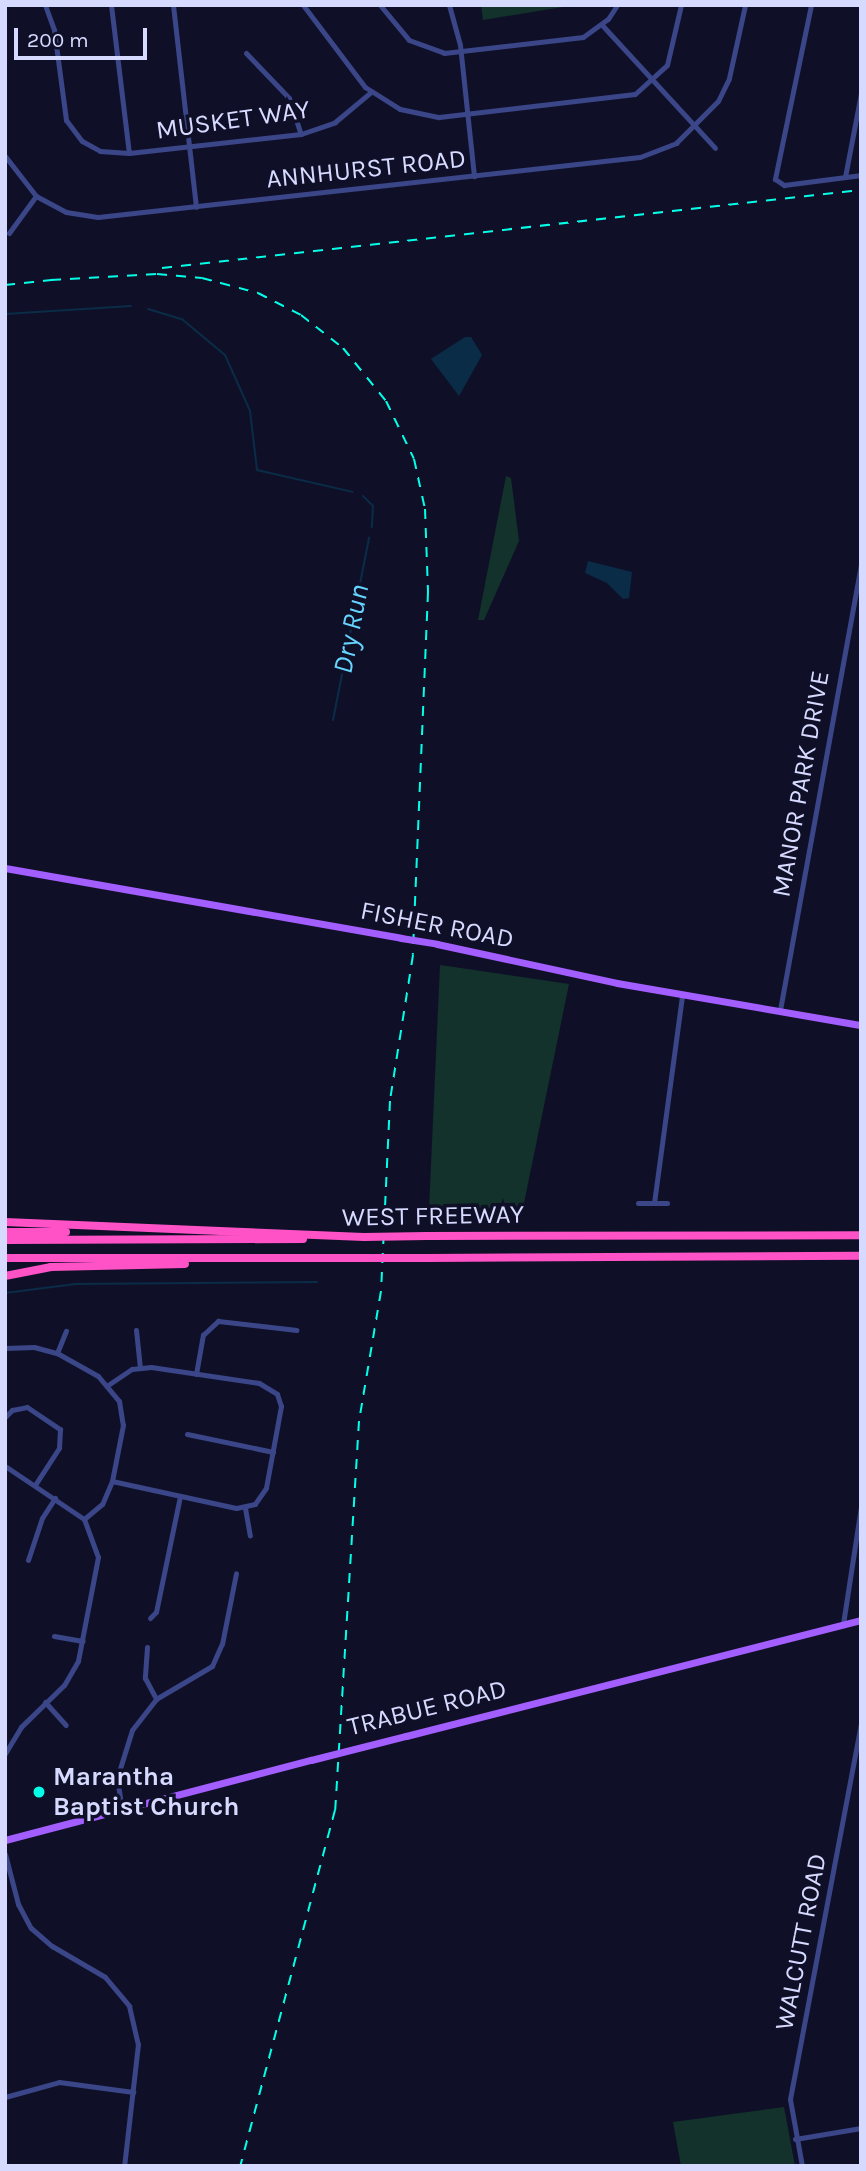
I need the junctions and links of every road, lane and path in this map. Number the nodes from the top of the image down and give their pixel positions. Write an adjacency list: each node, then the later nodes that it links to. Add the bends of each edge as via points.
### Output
1 (45, 5): 22 (street, MUSKET WAY, via 54,30 66,120 93,149)
2 (111, 5): 22 (street)
3 (173, 5): 20 (street)
4 (303, 5): 15 (street)
5 (380, 5): 12 (street, via 416,45 437,53)
6 (449, 5): 12 (street)
7 (617, 5): 11 (street)
8 (681, 5): 14 (street, via 671,55)
9 (745, 5): 18 (street, ANNHURST ROAD, via 729,78 718,101)
10 (811, 5): 26 (street, via 776,182)
11 (602, 25): 12 (street, via 573,40); 14 (street)
12 (460, 52): 17 (street)
13 (246, 53): 19 (street, via 289,98)
14 (654, 81): 17 (street, via 624,97); 18 (street)
15 (372, 92): 17 (street, via 408,112); 19 (street, MUSKET WAY, via 335,122)
16 (861, 93): 26 (street)
17 (467, 114): 25 (street)
18 (696, 127): 21 (street); 25 (street, ANNHURST ROAD, via 669,147 640,157)
19 (301, 134): 20 (street, MUSKET WAY)
20 (190, 146): 22 (street, MUSKET WAY); 28 (street)
21 (715, 148)
22 (129, 153)
23 (5, 156): 27 (street)
24 (861, 175): 26 (street)
25 (474, 176): 28 (street, ANNHURST ROAD)
26 (845, 177)
27 (36, 197): 28 (street, ANNHURST ROAD, via 57,209 90,217); 29 (street)
28 (196, 207)
29 (9, 233)
30 (861, 564): 33 (street, MANOR PARK DRIVE)
31 (5, 868): 32 (main road, FISHER ROAD, bridge, via 437,944)
32 (682, 995): 33 (main road, FISHER ROAD); 36 (street)
33 (780, 1010): 34 (main road, FISHER ROAD)
34 (861, 1025)
35 (638, 1203): 36 (street)
36 (654, 1203): 37 (street)
37 (667, 1203)
38 (5, 1222): 39 (highway)
39 (167, 1231): 40 (highway); 42 (highway)
40 (5, 1232)
41 (861, 1235): 42 (highway, WEST FREEWAY, bridge)
42 (365, 1237): 43 (highway, WEST FREEWAY)
43 (5, 1240)
44 (5, 1258): 46 (highway, WEST FREEWAY)
45 (861, 1258): 46 (highway, WEST FREEWAY, bridge)
46 (251, 1259): 47 (highway, via 51,1267)
47 (5, 1276)
48 (136, 1330): 53 (street)
49 (296, 1330): 54 (street, via 218,1321 203,1335)
50 (66, 1331): 52 (street)
51 (5, 1348): 52 (street)
52 (58, 1353): 55 (street)
53 (140, 1367): 54 (street); 55 (street)
54 (196, 1374): 58 (street, via 272,1388 281,1406)
55 (108, 1385): 60 (street, via 123,1416)
56 (5, 1418): 61 (street, via 20,1407 42,1414 54,1422 62,1439)
57 (187, 1434): 58 (street)
58 (273, 1452): 65 (street, via 262,1497)
59 (5, 1466): 61 (street)
60 (113, 1481): 62 (street); 66 (street, via 102,1504)
61 (35, 1485): 63 (street)
62 (180, 1496): 65 (street); 70 (street, via 156,1612)
63 (55, 1498): 66 (street); 68 (street, via 42,1518)
64 (861, 1507): 72 (street)
65 (245, 1508): 67 (street)
66 (84, 1519): 74 (street, via 98,1557)
67 (250, 1536)
68 (28, 1560)
69 (236, 1573): 76 (street, via 222,1644 212,1666)
70 (150, 1618)
71 (861, 1620): 72 (main road, TRABUE ROAD)
72 (843, 1624): 82 (main road, TRABUE ROAD, bridge)
73 (54, 1636): 74 (street)
74 (83, 1642): 77 (street, via 70,1675)
75 (147, 1647): 76 (street, via 145,1678)
76 (156, 1699): 82 (street, via 139,1717 122,1760 117,1780)
77 (45, 1702): 79 (street); 81 (street, via 20,1727)
78 (861, 1724): 80 (street, WALCUTT ROAD)
79 (66, 1725)
80 (859, 1747): 88 (street, WALCUTT ROAD, via 790,2099)
81 (5, 1754)
82 (122, 1810): 83 (main road, TRABUE ROAD)
83 (5, 1840)
84 (5, 1854): 85 (street, via 15,1898 31,1928 105,1977 129,2007 138,2036)
85 (134, 2092): 86 (street, via 59,2082); 89 (street)
86 (5, 2097)
87 (861, 2129): 88 (street)
88 (795, 2139): 90 (street, WALCUTT ROAD)
89 (124, 2166)
90 (802, 2166)

